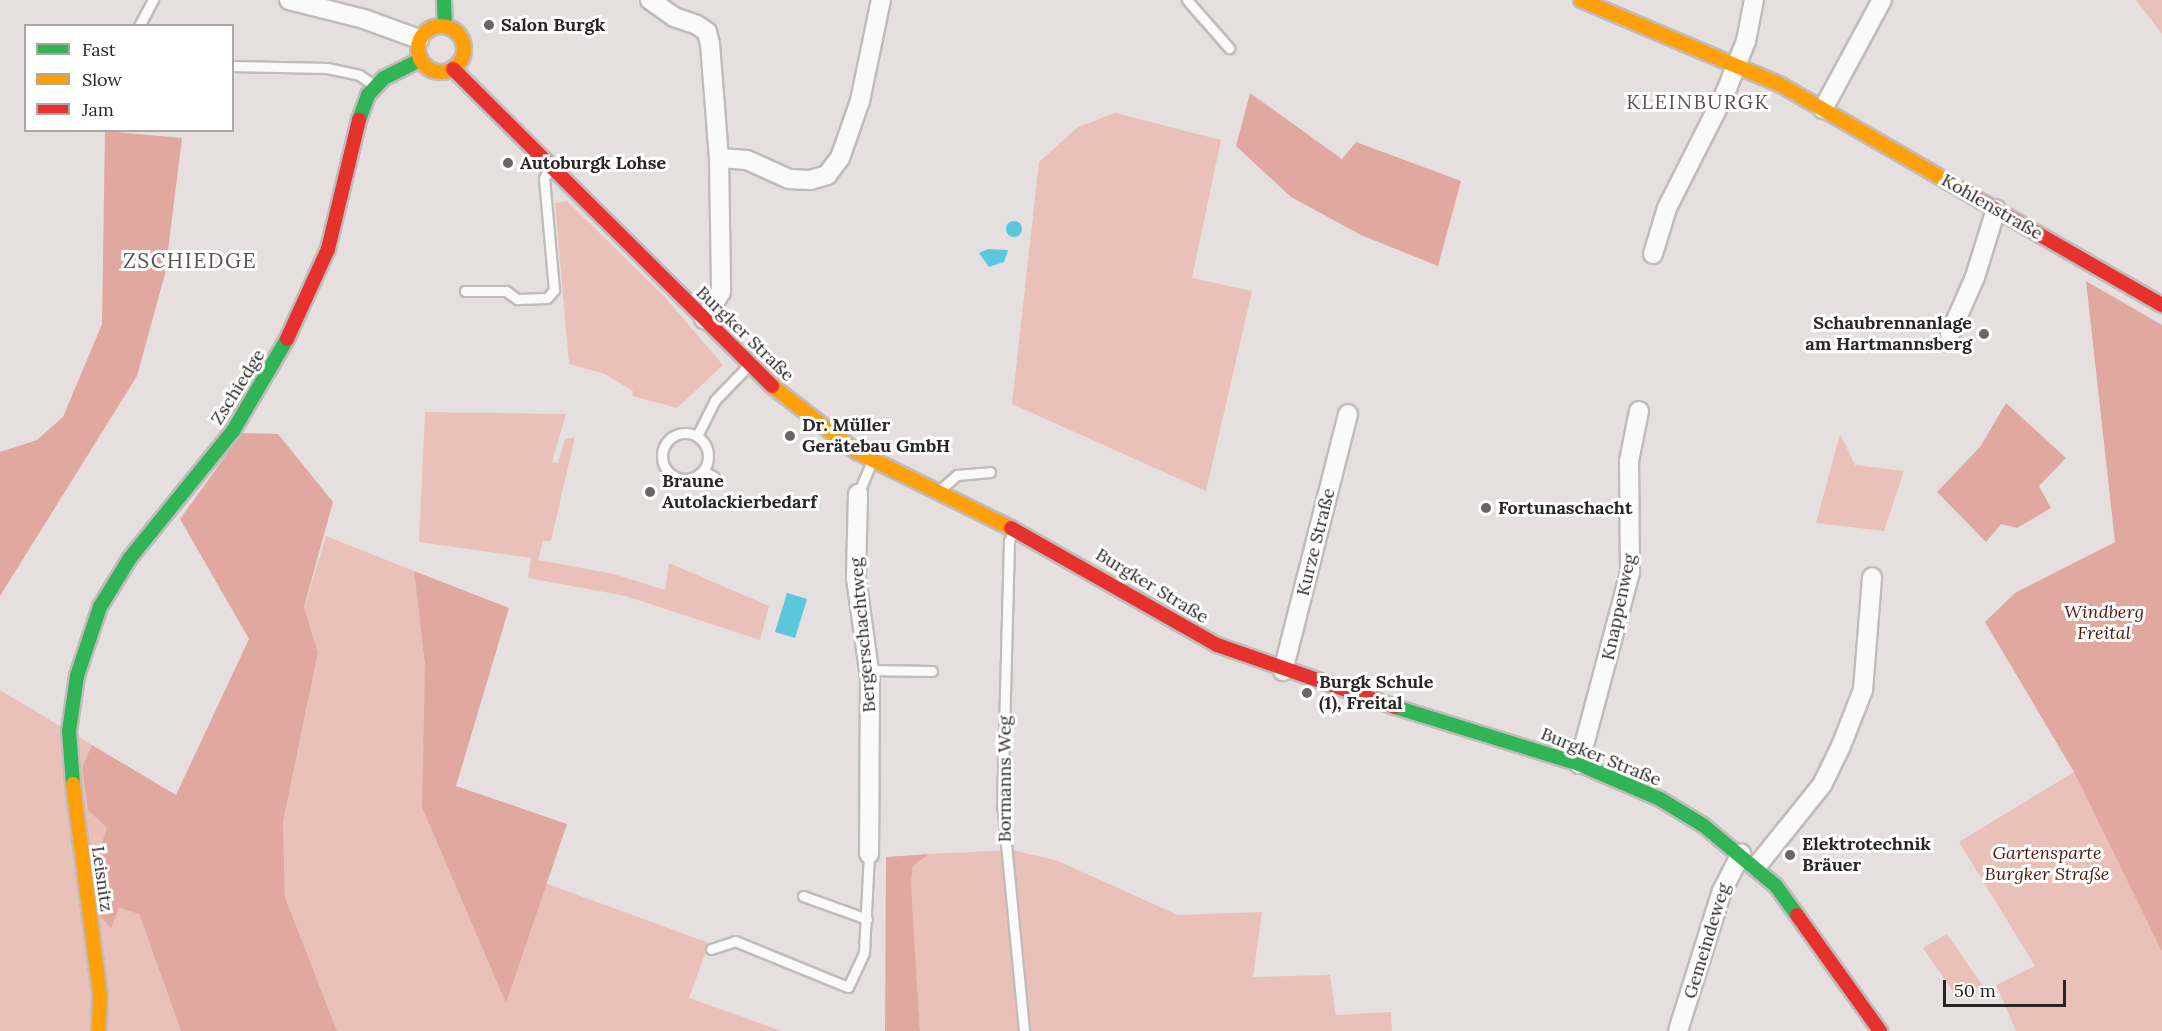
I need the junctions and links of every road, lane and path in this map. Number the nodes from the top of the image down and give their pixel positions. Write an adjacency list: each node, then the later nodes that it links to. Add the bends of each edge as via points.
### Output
1 (153, 0): 10 (lane)
2 (289, 0): 12 (street, via 364,19)
3 (444, 0): 11 (main road)
4 (651, 0): 20 (street, via 674,17 706,32)
5 (881, 0): 20 (street, via 860,101 840,158 826,175 810,180 789,179 747,160)
6 (1187, 0): 13 (lane)
7 (1581, 0): 15 (main road, Kohlenstraße)
8 (1754, 0): 15 (street, via 1746,41)
9 (1882, 0): 19 (street)
10 (140, 24)
11 (445, 26): 12 (main road, via 430,28); 17 (main road, via 463,41 463,57)
12 (419, 39): 14 (main road)
13 (1229, 48)
14 (420, 60): 17 (main road, via 434,72); 18 (main road)
15 (1736, 64): 19 (main road, Kohlenstraße); 23 (street, via 1667,208)
16 (234, 66): 18 (lane, via 327,68 359,75)
17 (453, 69): 21 (main road, Burgker Straße)
18 (374, 85): 43 (main road, Zschiedge, via 358,116 328,249 307,301 260,391 233,431 137,548 100,607 77,676)
19 (1823, 109): 22 (main road, Kohlenstraße)
20 (719, 158): 26 (street, via 720,292)
21 (550, 169): 24 (lane, via 544,178 554,290 547,298 517,299 506,291); 26 (main road, Burgker Straße)
22 (1996, 209): 25 (main road, Kohlenstraße); 27 (street, via 1975,277)
23 (1653, 254)
24 (465, 291)
25 (2162, 305)
26 (704, 319): 28 (main road, Burgker Straße)
27 (1950, 334)
28 (749, 364): 31 (lane, via 715,399); 32 (main road, Burgker Straße, via 813,421)
29 (1639, 411): 44 (street, Knappenweg, via 1629,460 1630,572)
30 (1348, 414): 42 (street, Kurze Straße)
31 (698, 436): 33 (lane, via 708,452); 33 (lane, via 685,432 672,436 662,449 663,465 678,478 690,480)
32 (873, 461): 36 (lane, Bergerschachtweg); 37 (main road, Burgker Straße)
33 (704, 471): 35 (lane)
34 (990, 472): 37 (lane, via 957,475 944,484)
35 (714, 477)
36 (858, 494): 40 (street, Bergerschachtweg, via 856,578)
37 (940, 494): 38 (main road, Burgker Straße)
38 (1015, 528): 42 (main road, Burgker Straße, via 1082,564 1176,625); 52 (lane, Bormanns Weg, via 1009,541 1002,802)
39 (1872, 577): 47 (street, via 1863,690 1841,746 1822,785)
40 (867, 670): 41 (lane); 45 (street, Bergerschachtweg, via 873,792)
41 (932, 671)
42 (1283, 671): 44 (main road, Burgker Straße)
43 (69, 731): 51 (main road, Leisnitz, via 75,818 98,978)
44 (1579, 764): 46 (main road, Burgker Straße, via 1660,799)
45 (869, 854): 49 (lane, Bergerschachtweg)
46 (1741, 854): 47 (main road, Burgker Straße); 53 (street, Gemeindeweg, via 1722,891)
47 (1756, 867): 54 (main road, Burgker Straße, via 1794,907)
48 (803, 896): 49 (lane)
49 (867, 919): 50 (lane, Bergerschachtweg, via 864,952 848,987 735,940)
50 (711, 949)
51 (99, 1031)
52 (1024, 1031)
53 (1678, 1031)
54 (1881, 1031)

